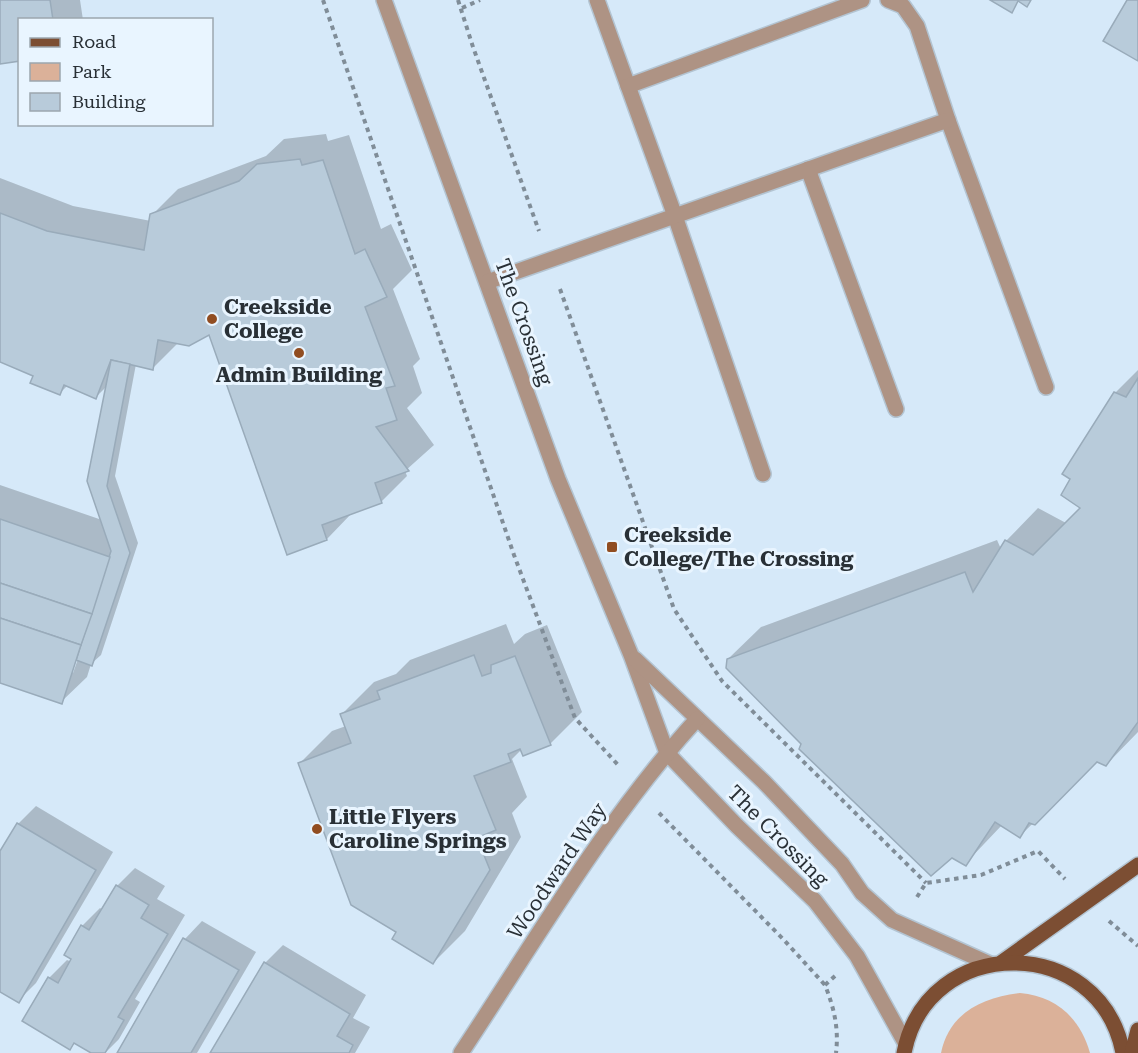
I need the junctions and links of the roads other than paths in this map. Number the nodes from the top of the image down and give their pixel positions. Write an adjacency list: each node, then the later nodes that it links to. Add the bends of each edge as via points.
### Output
1 (384, 0): 9 (street, The Crossing)
2 (597, 0): 5 (street)
3 (862, 0): 5 (street)
4 (888, 0): 6 (street, via 903,6 917,26)
5 (628, 86): 8 (street)
6 (948, 120): 7 (street); 10 (street)
7 (808, 169): 8 (street); 11 (street)
8 (675, 216): 9 (street); 12 (street)
9 (487, 282): 13 (street, The Crossing, via 558,479)
10 (1046, 387)
11 (896, 409)
12 (763, 474)
13 (631, 655): 14 (street, The Crossing); 15 (street, The Crossing)
14 (697, 719): 15 (street, Woodward Way); 17 (street, The Crossing, via 764,782 842,864 862,893 892,920)
15 (667, 753): 19 (street, The Crossing, via 814,901 857,956); 20 (street, Woodward Way, via 602,838)
16 (1138, 865): 17 (main road)
17 (996, 963): 19 (main road, via 961,975 937,992 918,1016); 21 (main road, via 1039,964 1073,979 1101,1003 1120,1035)
18 (1138, 1030): 22 (main road)
19 (905, 1048)
20 (461, 1053)
21 (1123, 1053)
22 (1132, 1053)

